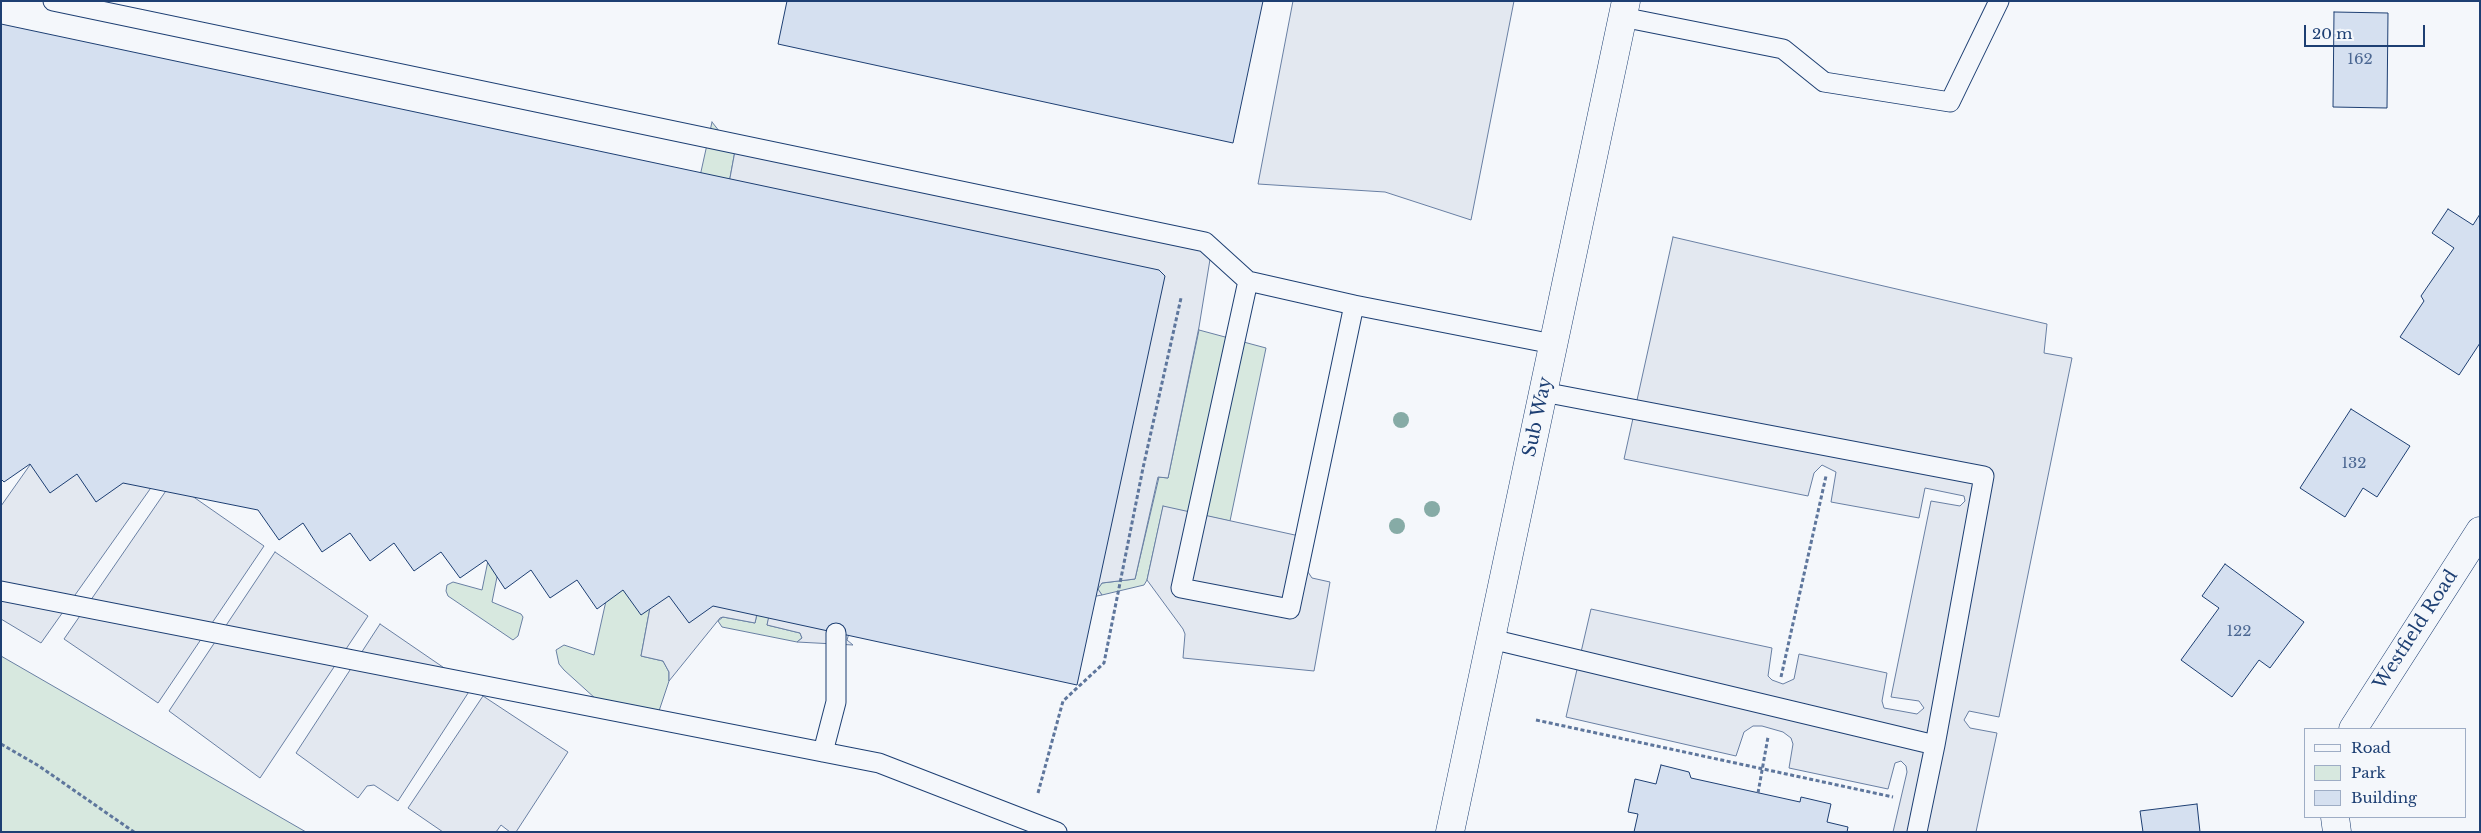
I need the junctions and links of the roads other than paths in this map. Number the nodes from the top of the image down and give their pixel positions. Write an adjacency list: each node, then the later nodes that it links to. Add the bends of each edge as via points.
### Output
1 (53, 1): 4 (lane, via 1205,242)
2 (2000, 1): 3 (lane, via 1950,102 1824,82 1783,49)
3 (1624, 9): 6 (main road, Sub Way)
4 (1248, 281): 5 (lane); 5 (lane, via 1181,588 1290,609)
5 (1354, 305): 6 (lane)
6 (1553, 344): 7 (main road, Sub Way)
7 (1543, 392): 11 (main road, Sub Way); 13 (lane, via 1984,476)
8 (2480, 531): 12 (main road, Westfield Road)
9 (1, 591): 14 (lane)
10 (836, 633): 14 (lane, via 836,702)
11 (1491, 639): 13 (lane); 17 (main road, Sub Way)
12 (2354, 728)
13 (1935, 745): 18 (lane)
14 (823, 752): 16 (lane, via 879,763)
15 (2335, 818): 19 (main road)
16 (1057, 832)
17 (1450, 832)
18 (1916, 832)
19 (2336, 832)

